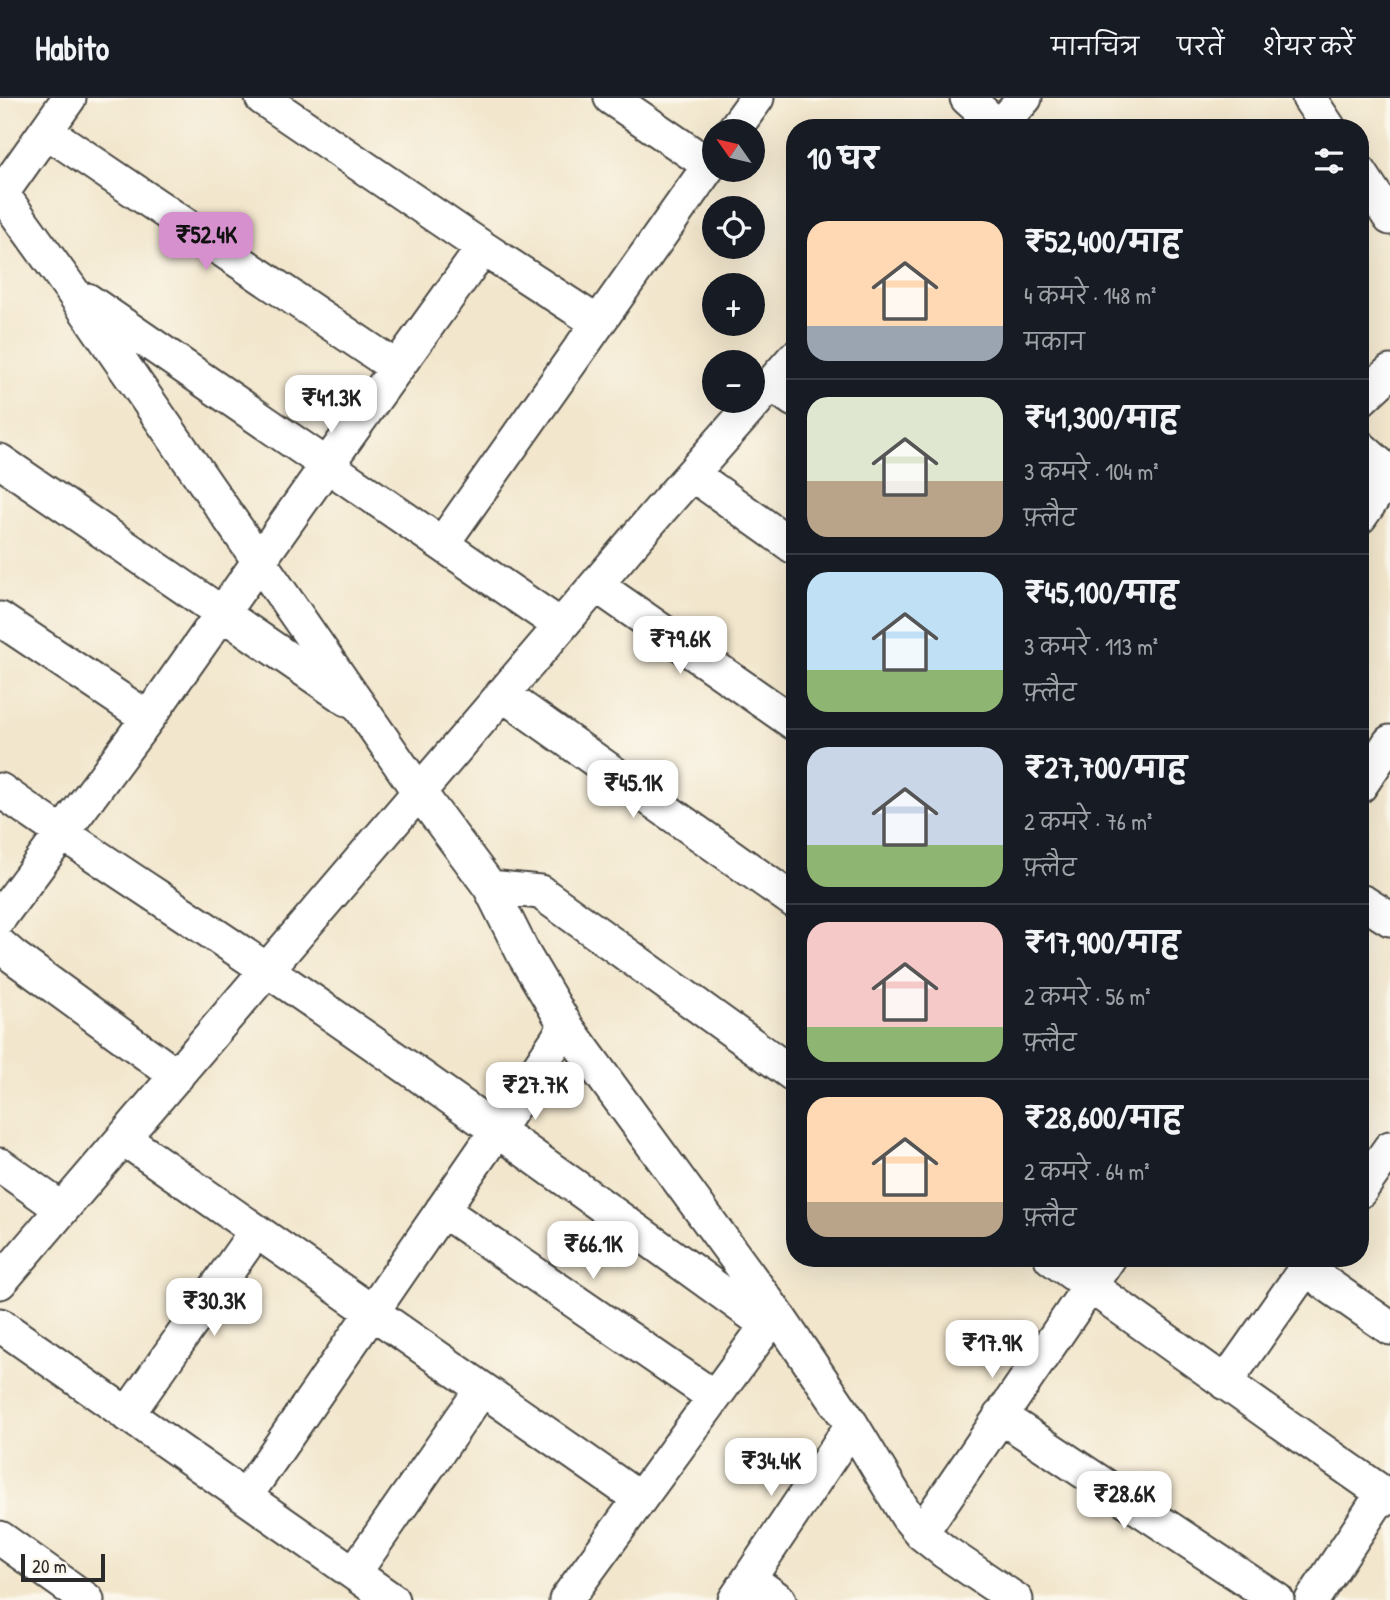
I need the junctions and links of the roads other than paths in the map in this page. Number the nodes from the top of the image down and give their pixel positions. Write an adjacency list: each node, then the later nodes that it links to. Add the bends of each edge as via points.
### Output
1 (69, 98): 12 (street)
2 (262, 98): 18 (street)
3 (611, 98): 13 (street)
4 (757, 98): 8 (street)
5 (967, 98): 9 (street)
6 (1025, 98): 10 (street)
7 (1308, 98): 11 (street)
8 (742, 119)
9 (990, 119)
10 (1006, 119)
11 (1323, 119)
12 (46, 131): 16 (street); 21 (street)
13 (702, 156)
14 (702, 176): 20 (street)
15 (1369, 186): 17 (street)
16 (1, 192): 19 (street)
17 (1390, 218)
18 (483, 248): 20 (street); 21 (street)
19 (70, 288): 27 (street); 33 (street)
20 (598, 323): 32 (street)
21 (397, 368): 27 (street)
22 (1390, 372): 24 (street)
23 (783, 392): 28 (street)
24 (1369, 392)
25 (1369, 455): 29 (street)
26 (0, 461): 35 (street)
27 (327, 465): 32 (street); 33 (street)
28 (692, 474): 31 (street); 34 (street)
29 (1390, 474): 30 (street)
30 (1369, 504)
31 (786, 542)
32 (442, 544): 37 (street)
33 (259, 561): 35 (street); 39 (street)
34 (596, 585): 37 (street); 40 (street)
35 (221, 614): 39 (street); 41 (street)
36 (0, 619): 41 (street)
37 (561, 626): 38 (street)
38 (502, 694): 45 (street); 48 (street)
39 (362, 710): 45 (street)
40 (786, 717)
41 (148, 718): 46 (street)
42 (1390, 742): 43 (street)
43 (1369, 773)
44 (0, 789): 46 (street)
45 (419, 792): 47 (street); 51 (street)
46 (61, 833): 49 (street); 51 (street)
47 (490, 887): 52 (street); 53 (street, via 540,892)
48 (786, 895)
49 (0, 917)
50 (0, 945): 54 (street)
51 (267, 970): 54 (street); 55 (street)
52 (566, 1026): 55 (street); 70 (street)
53 (786, 1069)
54 (177, 1076): 56 (street)
55 (498, 1129): 61 (street); 70 (street)
56 (123, 1138): 60 (street); 62 (street)
57 (1390, 1148): 59 (street)
58 (0, 1166): 60 (street)
59 (1369, 1178)
60 (62, 1209): 67 (street)
61 (442, 1210): 69 (street); 75 (street)
62 (256, 1231): 69 (street); 76 (street)
63 (1064, 1267): 68 (street)
64 (1103, 1267): 68 (street)
65 (1307, 1267): 73 (street)
66 (1313, 1267): 72 (street)
67 (0, 1282)
68 (1090, 1286): 73 (street); 77 (street)
69 (371, 1311): 74 (street); 80 (street)
70 (771, 1319): 75 (street); 78 (street)
71 (0, 1325): 76 (street)
72 (1390, 1328)
73 (1225, 1383): 79 (street)
74 (482, 1389): 81 (street); 84 (street)
75 (714, 1397): 81 (street)
76 (127, 1415): 80 (street)
77 (1000, 1416): 82 (street); 91 (street)
78 (852, 1425): 82 (street); 85 (street)
79 (1386, 1495): 92 (street)
80 (245, 1497): 84 (street)
81 (640, 1499): 88 (street)
82 (921, 1533): 90 (street)
83 (0, 1538): 86 (street)
84 (354, 1573): 87 (street)
85 (743, 1589): 89 (street)
86 (87, 1600)
87 (392, 1600)
88 (566, 1600)
89 (779, 1600)
90 (1016, 1600)
91 (1278, 1600)
92 (1312, 1600)

